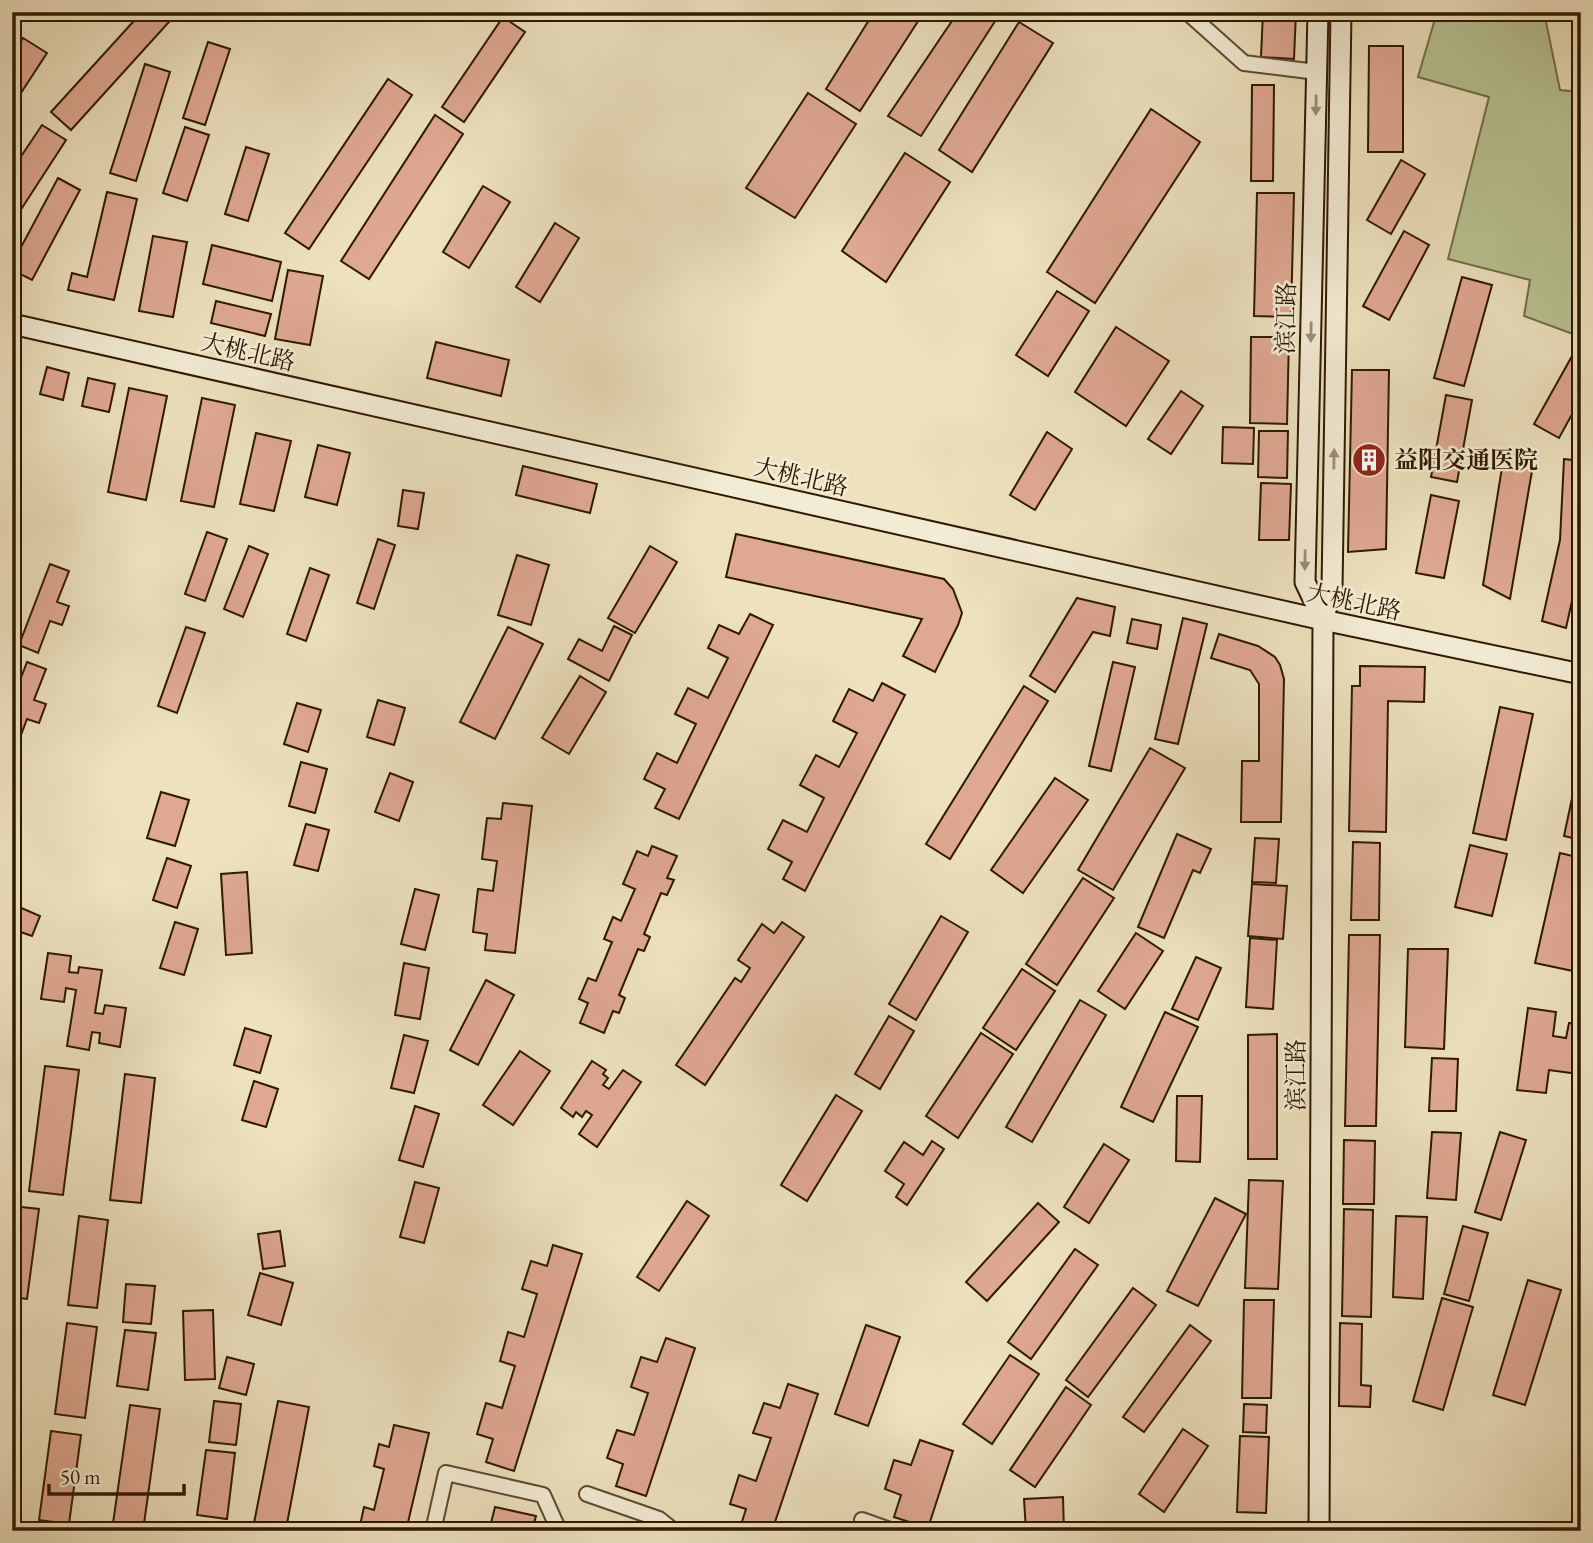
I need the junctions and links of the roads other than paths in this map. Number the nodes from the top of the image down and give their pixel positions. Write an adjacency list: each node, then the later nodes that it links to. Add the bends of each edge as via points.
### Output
1 (1187, 12): 4 (street, via 1244,63)
2 (1318, 12): 4 (main road, 滨江路)
3 (1341, 12): 6 (main road, 滨江路, one-way to 3, via 1332,589)
4 (1317, 72): 6 (main road, 滨江路, one-way to 6, via 1305,582)
5 (12, 324): 6 (main road, 大桃北路)
6 (1323, 620): 7 (main road, 大桃北路); 14 (main road, 滨江路)
7 (1581, 674)
8 (587, 1494): 12 (street, via 659,1519)
9 (862, 1520): 13 (street)
10 (433, 1531): 11 (street, via 446,1473 543,1495 556,1524)
11 (554, 1531)
12 (674, 1531)
13 (892, 1531)
14 (1319, 1531)

